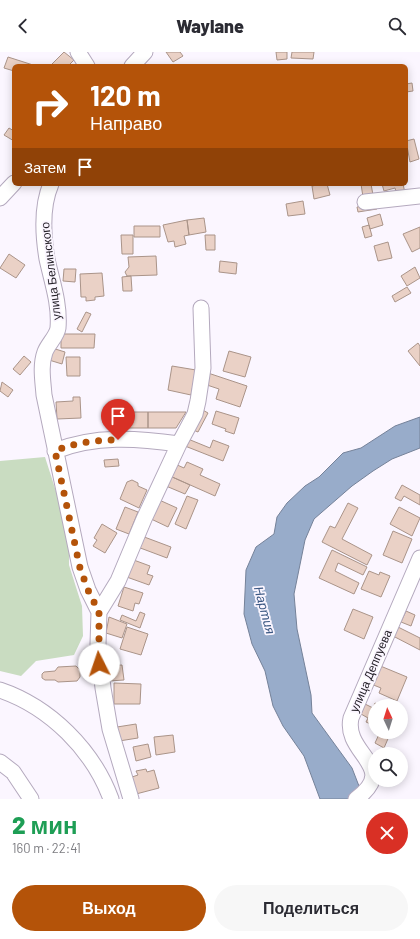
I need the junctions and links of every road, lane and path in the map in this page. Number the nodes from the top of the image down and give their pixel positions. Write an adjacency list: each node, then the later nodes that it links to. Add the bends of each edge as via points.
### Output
1 (78, 52): 3 (street)
2 (145, 52): 4 (street)
3 (85, 64)
4 (134, 64)
5 (12, 185): 8 (street)
6 (50, 186): 12 (street, улица Белинского, via 46,199 44,226 57,304 58,330 45,352 42,375)
7 (420, 196): 9 (street)
8 (0, 198)
9 (365, 202)
10 (201, 308): 11 (street, via 202,368 198,401 187,430)
11 (178, 444): 12 (street, via 130,439 95,440); 14 (street, via 118,581)
12 (55, 451): 14 (street, улица Белинского, via 80,568)
13 (420, 558): 20 (street, улица Деппуева, via 351,718 350,735 373,771 369,788)
14 (99, 612): 19 (street, улица Белинского, via 98,644 110,729)
15 (0, 690): 18 (street, via 26,703 66,732 88,757)
16 (0, 762): 17 (street, via 13,772)
17 (31, 799)
18 (112, 799)
19 (131, 799)
20 (356, 799)

